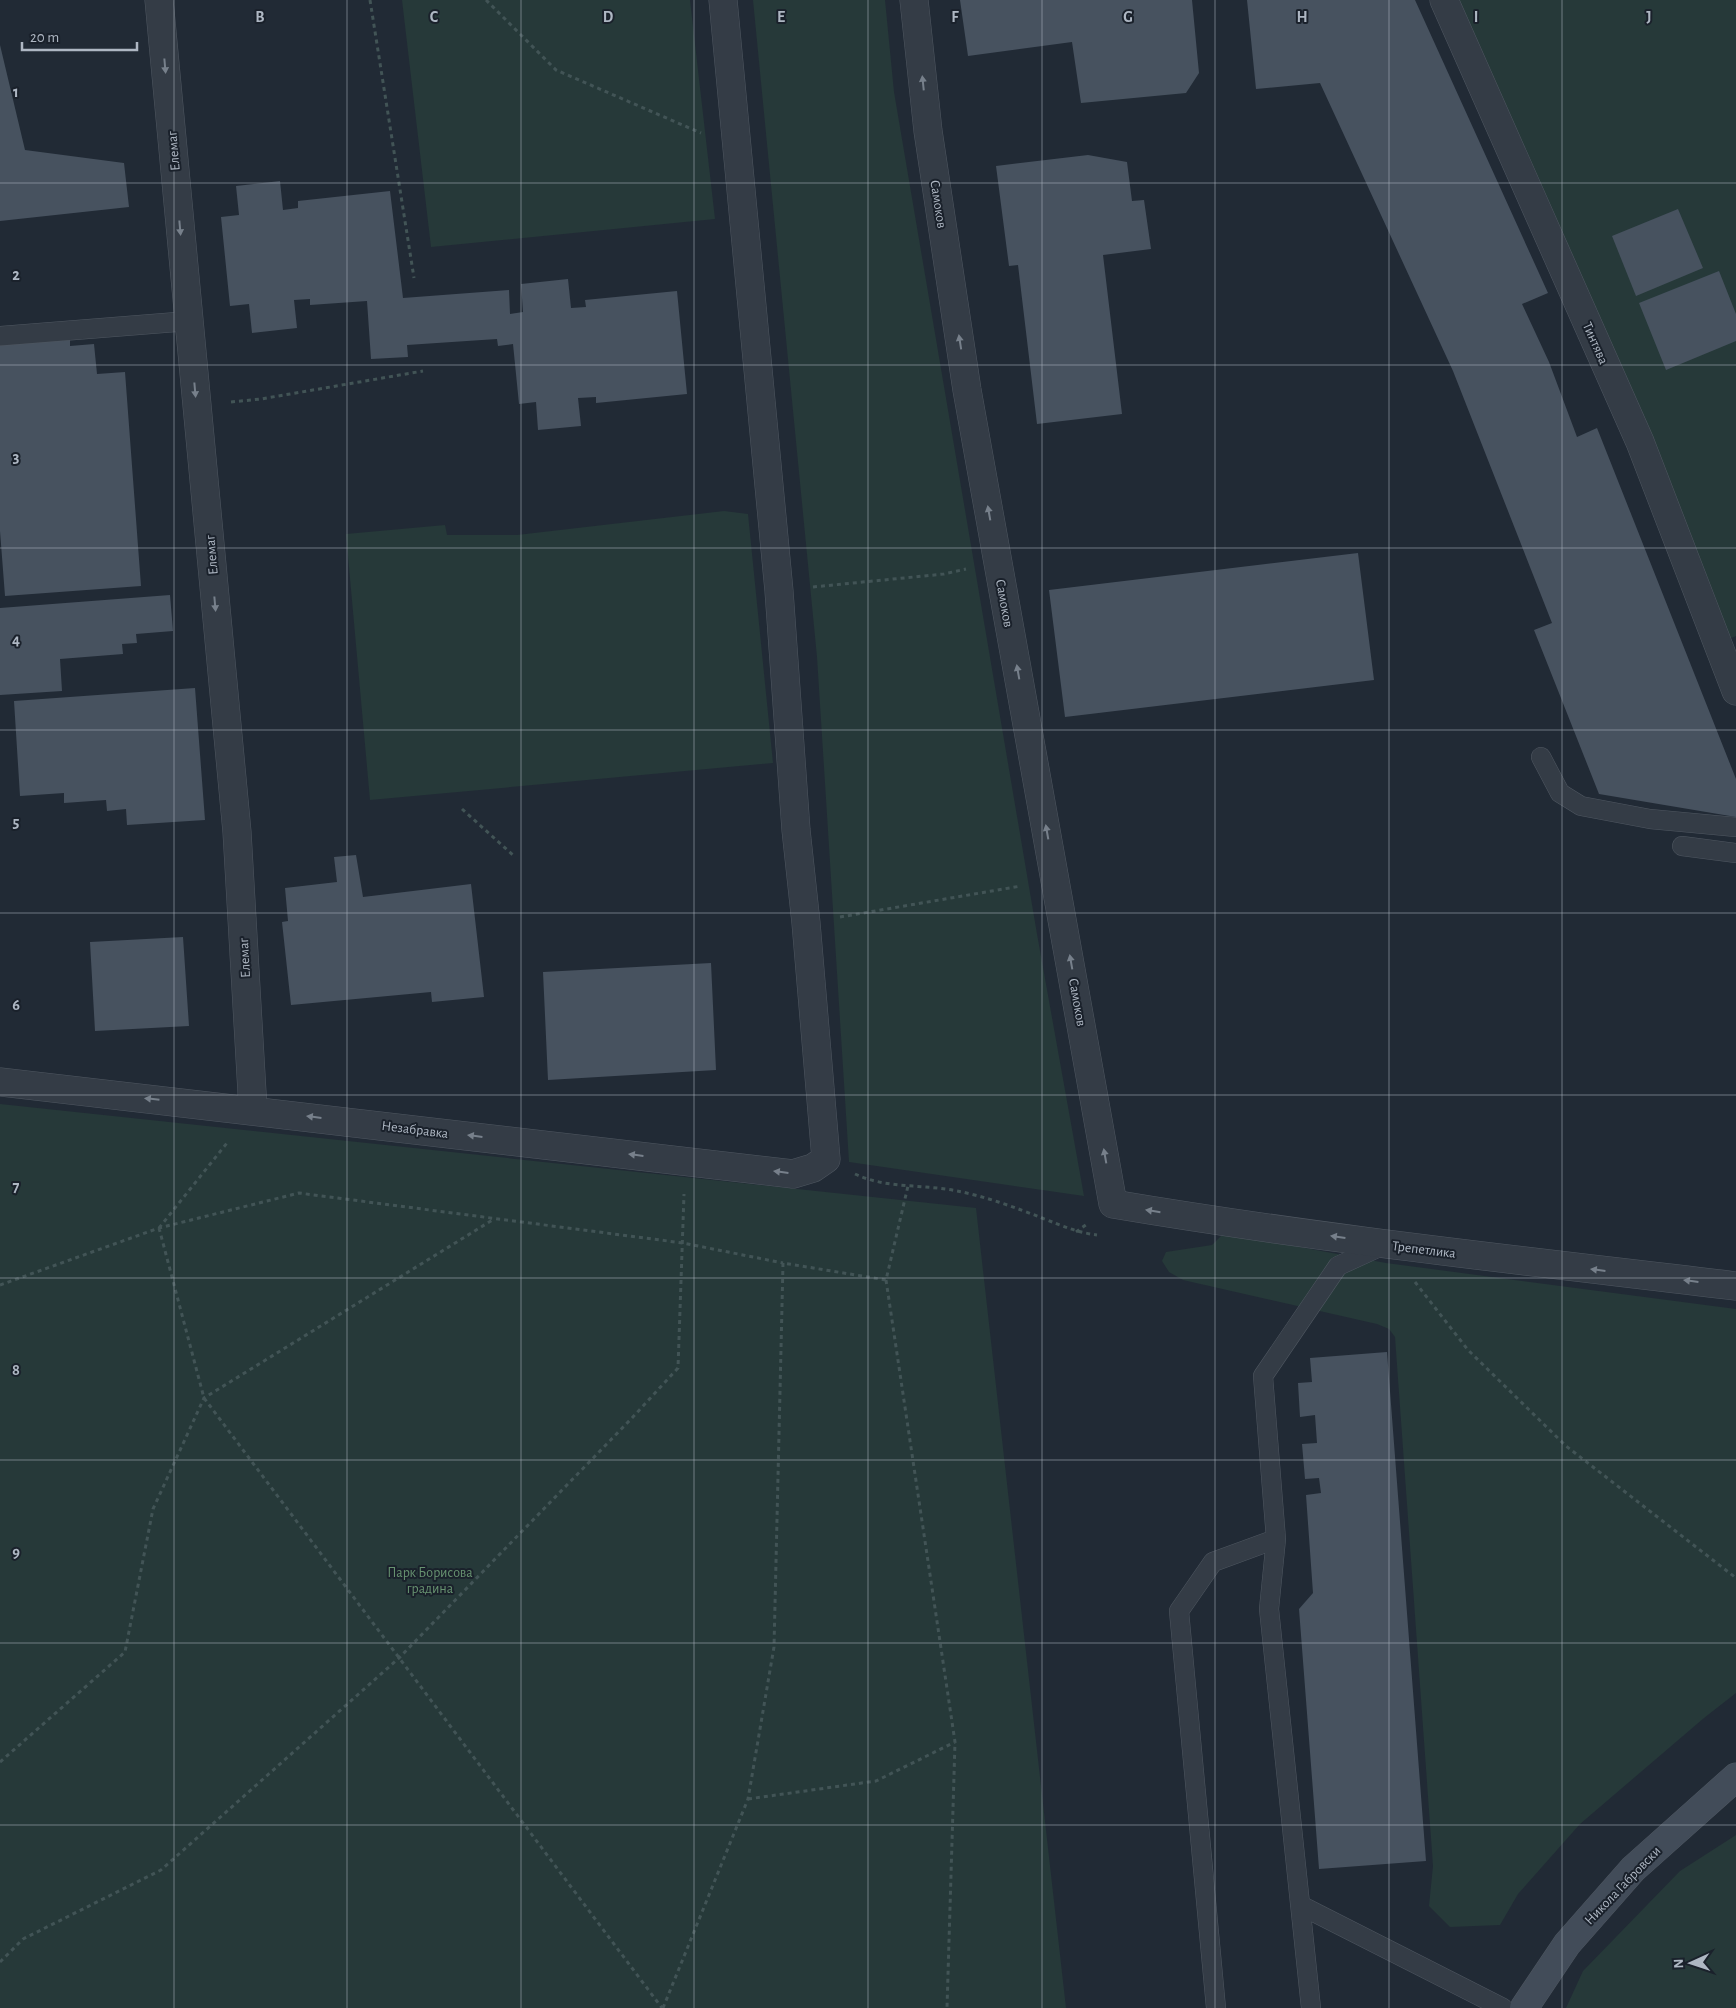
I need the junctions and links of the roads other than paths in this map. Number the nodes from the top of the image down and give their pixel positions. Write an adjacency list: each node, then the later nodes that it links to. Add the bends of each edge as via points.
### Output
1 (159, 0): 5 (street, Елемаг, one-way to 5)
2 (723, 0): 13 (street, Незабравка, one-way to 13, via 779,590 796,830 826,1159 813,1168 793,1174)
3 (914, 0): 14 (street, Самоков, one-way to 3, via 967,390 928,132)
4 (1444, 0): 7 (street, Тинтява, via 1640,442)
5 (189, 321): 6 (lane); 13 (street, Елемаг, one-way to 13, via 237,832)
6 (0, 336)
7 (1736, 691)
8 (1541, 757): 9 (lane, via 1560,793 1581,806 1650,819)
9 (1736, 828)
10 (1682, 846): 11 (lane)
11 (1736, 853)
12 (0, 1082): 13 (street, Незабравка, one-way to 12)
13 (253, 1110)
14 (1113, 1204): 15 (street, Трепетлика, one-way to 14)
15 (1386, 1244): 16 (street, Трепетлика, one-way to 15); 17 (lane, via 1338,1266 1263,1376)
16 (1736, 1286)
17 (1276, 1538): 19 (lane, via 1269,1609); 20 (lane, via 1212,1562 1179,1611)
18 (1736, 1777): 23 (street, Никола Габровски, via 1633,1869 1567,1944)
19 (1300, 1905): 21 (lane); 22 (lane)
20 (1216, 2008)
21 (1311, 2008)
22 (1503, 2008)
23 (1524, 2008)

